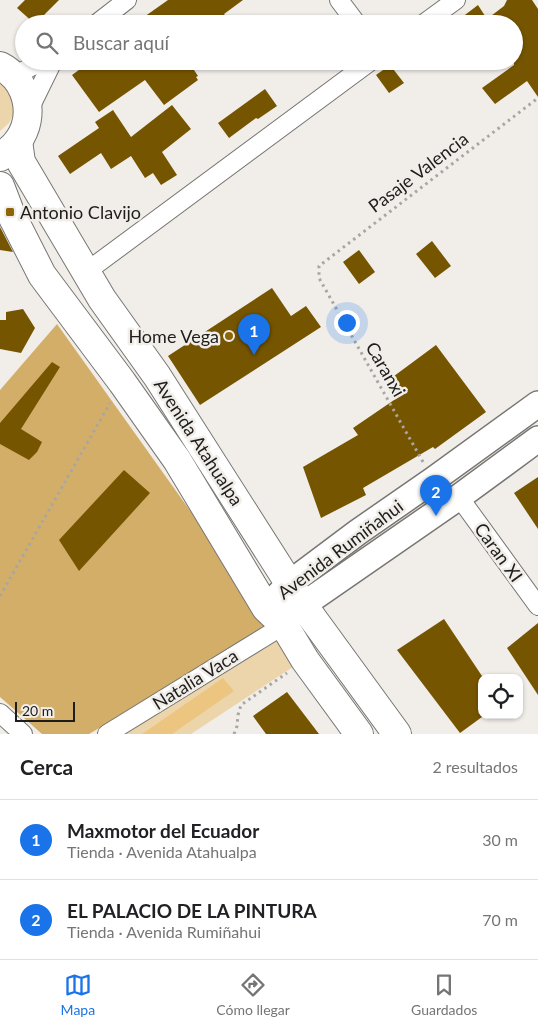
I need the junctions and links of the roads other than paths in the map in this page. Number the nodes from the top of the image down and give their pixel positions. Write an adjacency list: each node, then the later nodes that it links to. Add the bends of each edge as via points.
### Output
1 (127, 0): 4 (street)
2 (339, 0): 5 (street)
3 (456, 0): 6 (street)
4 (108, 15)
5 (350, 15)
6 (435, 15)
7 (5, 66): 10 (main road, via 20,84)
8 (49, 70): 10 (street)
9 (359, 70): 13 (street)
10 (28, 113): 11 (main road, via 25,128)
11 (9, 149): 13 (main road, Avenida Atahualpa, via 21,162)
12 (0, 186): 19 (main road, Avenida Atahualpa, via 42,275 177,460)
13 (86, 272): 17 (main road, Avenida Atahualpa, via 157,376)
14 (538, 404): 17 (main road, Avenida Rumiñahui, via 358,532)
15 (538, 439): 16 (main road, Avenida Rumiñahui)
16 (459, 497): 17 (main road, Avenida Rumiñahui); 18 (street, Caran XI)
17 (296, 594): 19 (main road, Avenida Rumiñahui); 24 (main road, Avenida Atahualpa)
18 (538, 606)
19 (275, 616): 22 (street, Natalia Vaca); 23 (main road, Avenida Atahualpa)
20 (0, 713): 21 (street)
21 (23, 734)
22 (107, 734)
23 (358, 734)
24 (397, 734)

